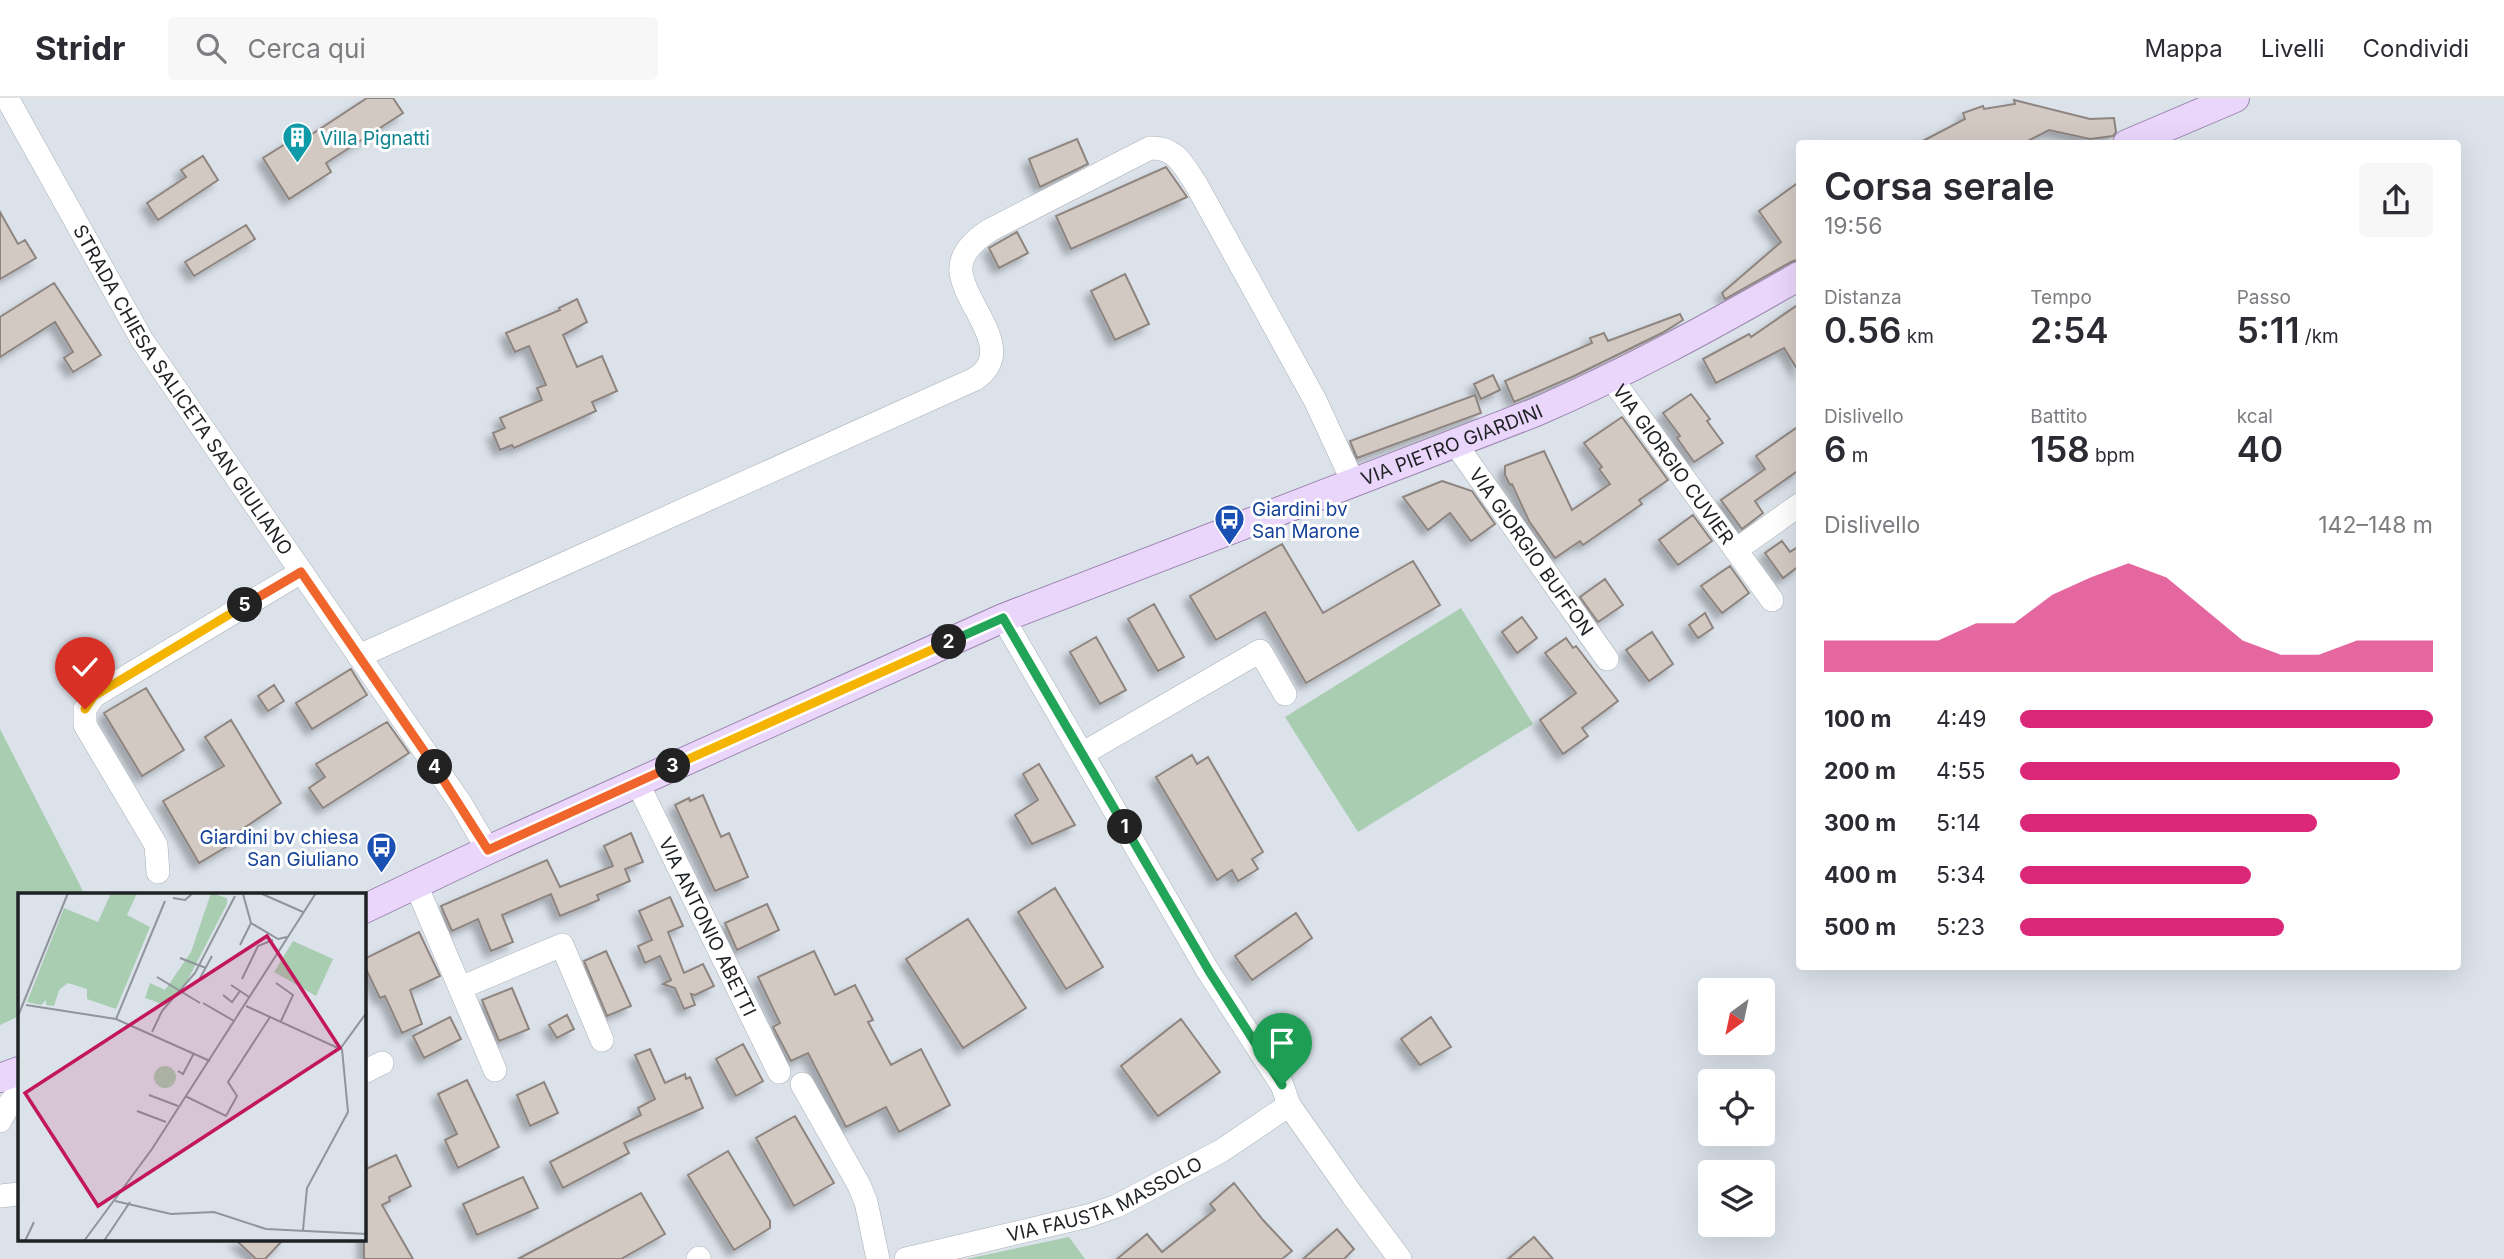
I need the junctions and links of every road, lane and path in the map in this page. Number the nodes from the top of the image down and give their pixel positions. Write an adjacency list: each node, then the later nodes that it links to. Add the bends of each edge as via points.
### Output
1 (7, 98): 10 (street, STRADA CHIESA SALICETA SAN GIULIANO, via 142,341)
2 (2235, 98): 3 (main road)
3 (2136, 140)
4 (1796, 278): 5 (main road, VIA PIETRO GIARDINI)
5 (1612, 379): 6 (main road, VIA PIETRO GIARDINI); 9 (street, VIA GIORGIO CUVIER)
6 (1455, 443): 7 (main road, VIA PIETRO GIARDINI); 14 (street, VIA GIORGIO BUFFON)
7 (1353, 482): 12 (main road, VIA PIETRO GIARDINI); 13 (street, via 1315,400 1196,184 1171,152 1150,148 974,240 961,272 991,345 991,363 975,380)
8 (1796, 507): 9 (street, VIA GIORGIO CUVIER)
9 (1736, 550): 11 (street, VIA GIORGIO CUVIER)
10 (301, 572): 13 (street, STRADA CHIESA SALICETA SAN GIULIANO); 19 (street, via 94,696 85,709 85,725 156,845)
11 (1772, 600)
12 (1003, 618): 16 (street); 17 (main road, VIA PIETRO GIARDINI)
13 (359, 656): 18 (street, STRADA CHIESA SALICETA SAN GIULIANO)
14 (1607, 659)
15 (1285, 694): 16 (street, via 1260,652)
16 (1082, 754): 30 (street, via 1209,971 1282,1085)
17 (637, 782): 18 (main road, VIA PIETRO GIARDINI); 26 (street, VIA ANTONIO ABETTI)
18 (488, 850): 20 (main road, VIA PIETRO GIARDINI)
19 (159, 872)
20 (416, 885): 21 (main road, VIA PIETRO GIARDINI); 22 (street)
21 (366, 908)
22 (460, 988): 23 (street, via 562,945); 25 (street)
23 (602, 1040)
24 (18, 1070): 27 (main road)
25 (495, 1070)
26 (779, 1072)
27 (0, 1079)
28 (802, 1084): 34 (street, via 862,1194)
29 (18, 1093): 31 (street)
30 (1289, 1104): 35 (street, VIA FAUSTA MASSOLO, via 1221,1152 1117,1206); 36 (street)
31 (0, 1121)
32 (18, 1194): 33 (street)
33 (0, 1196)
34 (878, 1259)
35 (906, 1259)
36 (1400, 1259)

